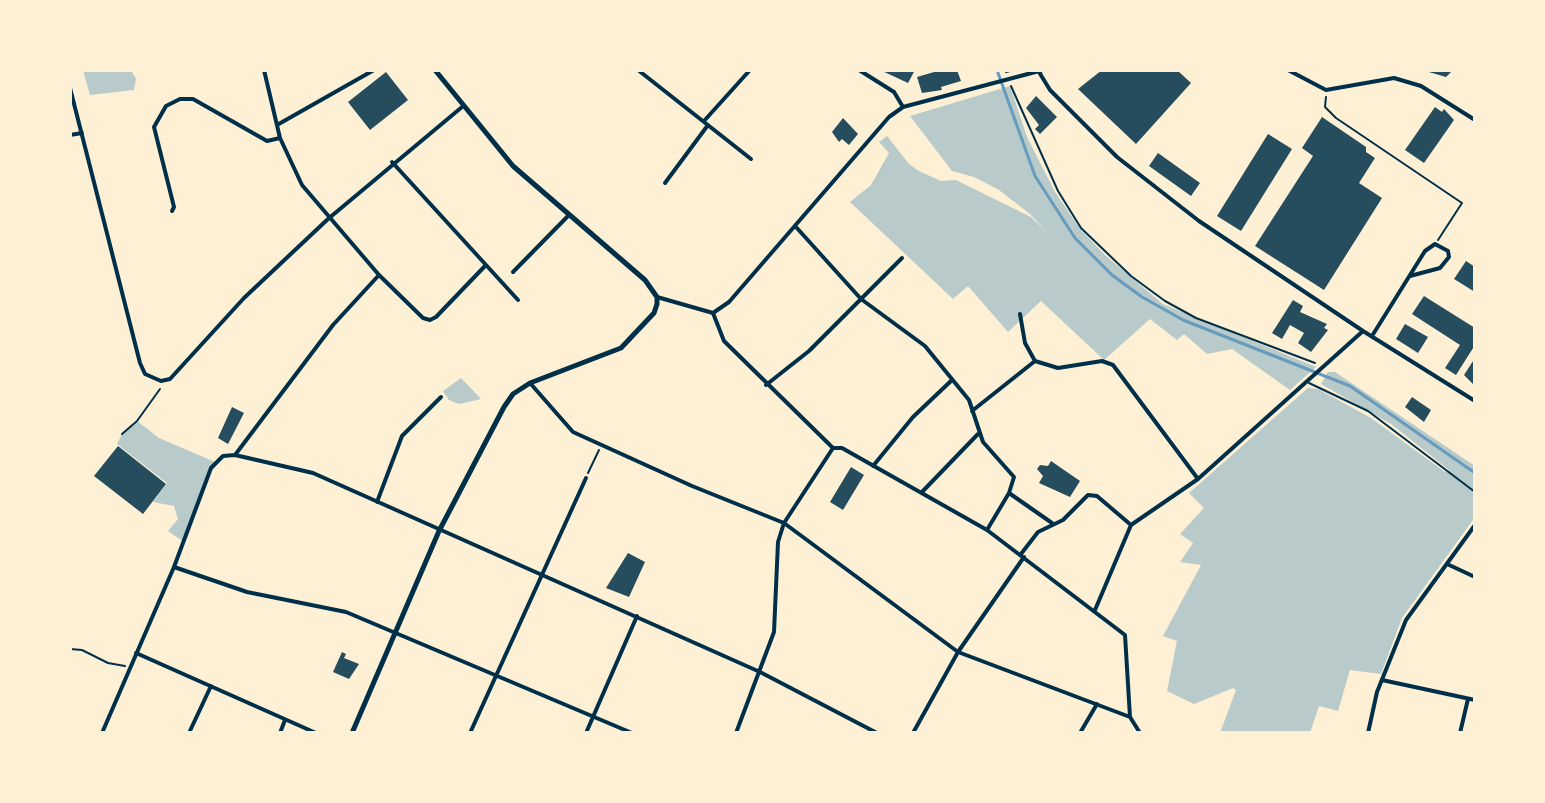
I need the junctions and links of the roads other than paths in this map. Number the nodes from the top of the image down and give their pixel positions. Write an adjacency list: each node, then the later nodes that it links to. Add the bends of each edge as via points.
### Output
1 (264, 70): 14 (street)
2 (374, 70): 14 (street)
3 (435, 70): 10 (street)
4 (638, 70): 13 (street)
5 (750, 70): 13 (street)
6 (859, 70): 11 (street, via 894,92)
7 (1288, 70): 12 (street, via 1326,90 1394,78 1421,86)
8 (1040, 71): 11 (street); 35 (street, via 1057,97 1148,181)
9 (70, 88): 15 (street)
10 (462, 107): 19 (street); 22 (street, via 513,166)
11 (903, 107): 24 (street, via 849,160)
12 (1475, 120)
13 (706, 123): 18 (street); 20 (street)
14 (277, 125): 17 (street)
15 (82, 133): 16 (street); 23 (street, via 140,363 145,374 161,381 170,379 244,298)
16 (70, 135)
17 (280, 138): 21 (street, via 267,141 193,99 173,101 162,109 154,127); 23 (street, via 302,185)
18 (751, 159)
19 (392, 162): 23 (street); 26 (street)
20 (665, 183)
21 (172, 211)
22 (568, 216): 27 (street); 30 (street, via 645,280)
23 (328, 219): 28 (street)
24 (795, 226): 31 (street); 33 (street, via 729,302)
25 (902, 258): 31 (street)
26 (485, 266): 28 (street, via 430,320); 32 (street)
27 (513, 272)
28 (379, 275): 47 (street, via 288,381)
29 (1410, 276): 29 (street, via 1446,264 1448,251 1435,244); 36 (street)
30 (657, 297): 33 (street); 40 (street, via 654,313 621,348)
31 (861, 299): 38 (street, via 925,346); 41 (street)
32 (518, 300)
33 (713, 313): 41 (street, via 724,341)
34 (1020, 314): 37 (street, via 1025,343)
35 (1363, 331): 36 (street); 39 (street)
36 (1372, 336): 43 (street)
37 (1035, 361): 44 (street); 50 (street, via 1058,368 1102,361 1113,365)
38 (952, 380): 44 (street); 48 (street)
39 (1308, 382): 50 (street); 52 (lane, via 1368,411)
40 (530, 383): 55 (street, via 567,427); 60 (street, via 504,407)
41 (766, 385): 46 (street)
42 (441, 397): 54 (street, via 402,436)
43 (1475, 401)
44 (972, 411): 45 (street)
45 (978, 434): 51 (street); 53 (street, via 1014,477)
46 (833, 448): 48 (street); 55 (street)
47 (235, 455): 54 (street, via 313,473); 63 (street, via 223,456 211,468)
48 (873, 466): 51 (street)
49 (586, 478): 64 (street)
50 (1198, 479): 57 (street)
51 (922, 492): 59 (street)
52 (1475, 492)
53 (1009, 493): 56 (street); 59 (street)
54 (377, 502): 60 (street)
55 (784, 523): 69 (street); 71 (street, via 778,542 774,632)
56 (1052, 523): 57 (street, via 1063,520 1088,495 1097,496); 61 (street, via 1038,532)
57 (1131, 525): 66 (street)
58 (1475, 525): 62 (street)
59 (987, 530): 61 (street)
60 (439, 531): 64 (street); 68 (street)
61 (1023, 555): 66 (street); 69 (street)
62 (1447, 564): 65 (street); 73 (street, via 1406,620)
63 (174, 567): 68 (street, via 247,592 346,612); 70 (street)
64 (540, 573): 67 (street); 72 (street)
65 (1475, 577)
66 (1095, 610): 79 (street, via 1125,635)
67 (637, 616): 71 (street); 78 (street)
68 (396, 630): 72 (street); 85 (street)
69 (958, 652): 77 (street); 91 (street)
70 (136, 653): 74 (street); 81 (street)
71 (760, 672): 89 (street); 90 (street)
72 (497, 674): 78 (street); 86 (street)
73 (1382, 680): 75 (street); 94 (street)
74 (211, 686): 80 (street); 82 (street)
75 (1468, 699): 76 (street); 95 (street)
76 (1475, 700)
77 (1097, 704): 79 (street); 92 (street)
78 (594, 716): 87 (street); 88 (street)
79 (1130, 717): 93 (street)
80 (285, 720): 83 (street); 84 (street)
81 (102, 733)
82 (189, 733)
83 (280, 733)
84 (316, 733)
85 (352, 733)
86 (470, 733)
87 (586, 733)
88 (632, 733)
89 (736, 733)
90 (877, 733)
91 (913, 733)
92 (1080, 733)
93 (1140, 733)
94 (1368, 733)
95 (1460, 733)

